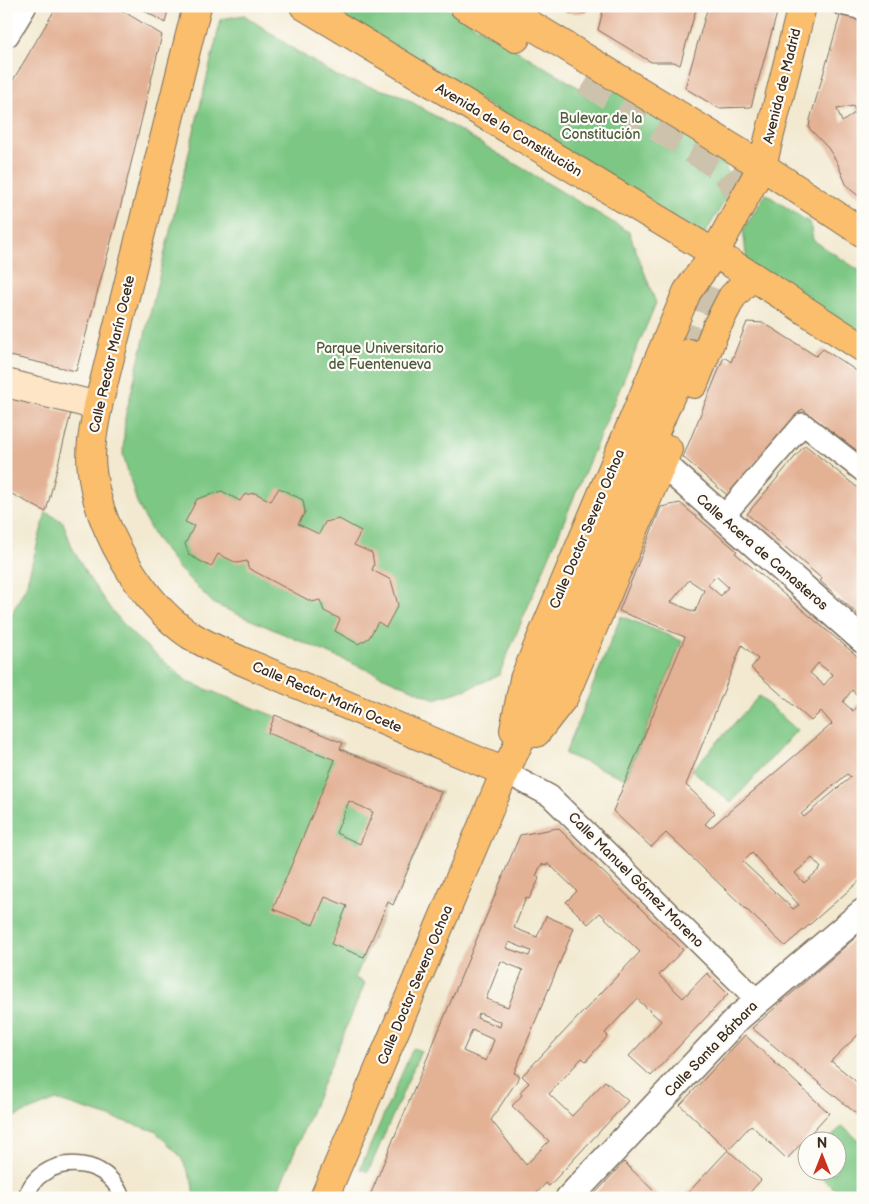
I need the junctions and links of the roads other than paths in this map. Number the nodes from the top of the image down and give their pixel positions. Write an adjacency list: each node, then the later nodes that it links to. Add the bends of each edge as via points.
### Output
1 (23, 6): 9 (street)
2 (198, 6): 21 (main road, Calle Rector Marín Ocete)
3 (304, 6): 13 (main road, Avenida de la Constitución)
4 (464, 6): 10 (main road)
5 (500, 6): 11 (main road)
6 (802, 6): 11 (main road, Avenida de Madrid)
7 (840, 7): 8 (street)
8 (863, 14)
9 (6, 34)
10 (586, 81)
11 (762, 166): 12 (main road); 14 (main road)
12 (863, 233)
13 (688, 239): 14 (main road, Avenida de la Constitución); 16 (main road, Calle Doctor Severo Ochoa)
14 (714, 254): 15 (main road, Avenida de la Constitución); 16 (main road, Calle Doctor Severo Ochoa); 17 (main road, via 711,312)
15 (752, 276): 17 (main road, Calle Doctor Severo Ochoa, via 732,298); 18 (main road, Avenida de la Constitución)
16 (687, 292): 26 (main road, Calle Doctor Severo Ochoa, via 524,679)
17 (716, 328): 22 (main road, Calle Doctor Severo Ochoa)
18 (863, 348)
19 (689, 353): 26 (main road, Calle Doctor Severo Ochoa)
20 (6, 383): 21 (main road)
21 (98, 406): 26 (main road, Calle Rector Marín Ocete, via 92,441 92,470 97,498 113,538 134,574 174,622 207,644 242,661)
22 (662, 463): 24 (street, Calle Acera de Canasteros); 26 (main road, Calle Doctor Severo Ochoa, via 564,697)
23 (863, 471): 24 (street, via 803,424)
24 (723, 517): 25 (street, Calle Acera de Canasteros)
25 (863, 640)
26 (506, 772): 28 (street, Calle Manuel Gómez Moreno, via 550,796); 31 (main road, Calle Doctor Severo Ochoa)
27 (863, 912): 28 (street, Calle Santa Bárbara)
28 (758, 1001): 32 (street, Calle Santa Bárbara, via 738,1018)
29 (25, 1198): 30 (street, via 30,1186 42,1173 76,1163 94,1167 109,1176)
30 (122, 1198)
31 (324, 1198)
32 (569, 1198)

